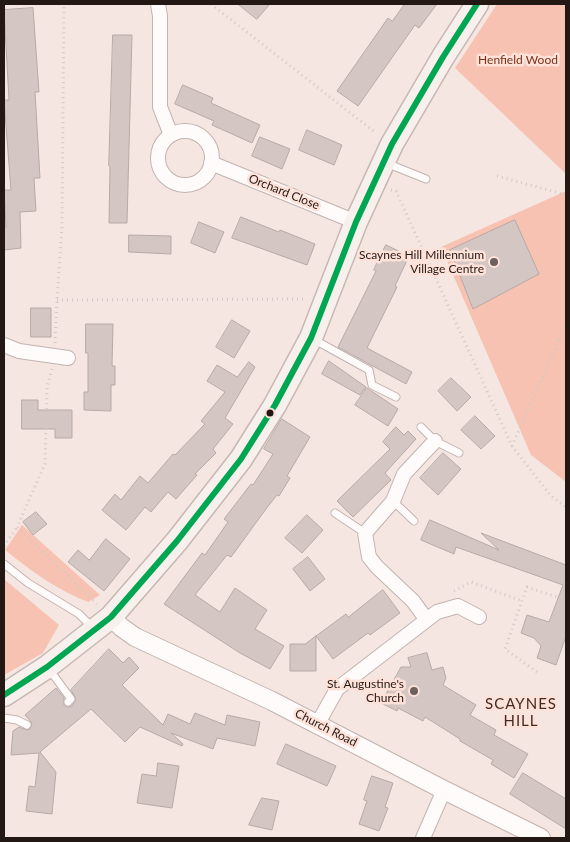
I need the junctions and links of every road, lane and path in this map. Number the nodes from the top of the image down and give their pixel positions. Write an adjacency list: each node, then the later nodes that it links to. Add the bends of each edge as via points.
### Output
1 (64, 4): 14 (path, via 62,227)
2 (158, 4): 5 (street, via 160,107)
3 (211, 4): 6 (path, via 367,128)
4 (477, 4): 6 (highway, via 443,56)
5 (171, 135): 7 (street, via 188,131 203,138 209,145); 7 (street, via 164,141 158,157 163,174 170,181 187,185 195,183 203,178)
6 (388, 153): 9 (lane); 10 (highway)
7 (212, 163): 12 (street, Orchard Close)
8 (497, 176): 11 (path)
9 (426, 179)
10 (374, 183): 12 (highway); 22 (path, via 396,191)
11 (566, 195)
12 (356, 222): 13 (highway)
13 (327, 299): 14 (path); 16 (highway)
14 (57, 300): 18 (path)
15 (566, 324): 22 (path)
16 (311, 338): 19 (lane, via 369,370 372,385); 36 (highway, via 241,459 177,541)
17 (4, 344): 18 (street, via 19,351)
18 (62, 358): 28 (path, via 47,388 46,464)
19 (396, 397)
20 (421, 427): 21 (lane)
21 (434, 441): 23 (lane); 24 (street, via 404,474)
22 (512, 446): 25 (path, via 551,496)
23 (459, 453)
24 (394, 500): 27 (lane); 29 (street)
25 (566, 507)
26 (335, 513): 29 (lane)
27 (414, 521)
28 (17, 527): 30 (path); 36 (path)
29 (364, 533): 34 (street, via 369,556 377,566)
30 (4, 546)
31 (4, 564): 36 (lane, via 79,614)
32 (563, 599): 33 (path, via 528,587)
33 (522, 601): 34 (path, via 471,582 447,594); 38 (path, via 505,649)
34 (432, 615): 35 (street, via 458,606); 42 (street, via 337,690)
35 (479, 617)
36 (103, 623): 37 (highway); 42 (street, Church Road)
37 (47, 667): 39 (highway); 40 (lane, via 71,700)
38 (537, 672)
39 (4, 694)
40 (68, 702)
41 (4, 718): 43 (lane)
42 (318, 724): 44 (street, Church Road)
43 (27, 725)
44 (444, 790): 45 (street); 46 (street, Church Road)
45 (423, 838)
46 (541, 838)

